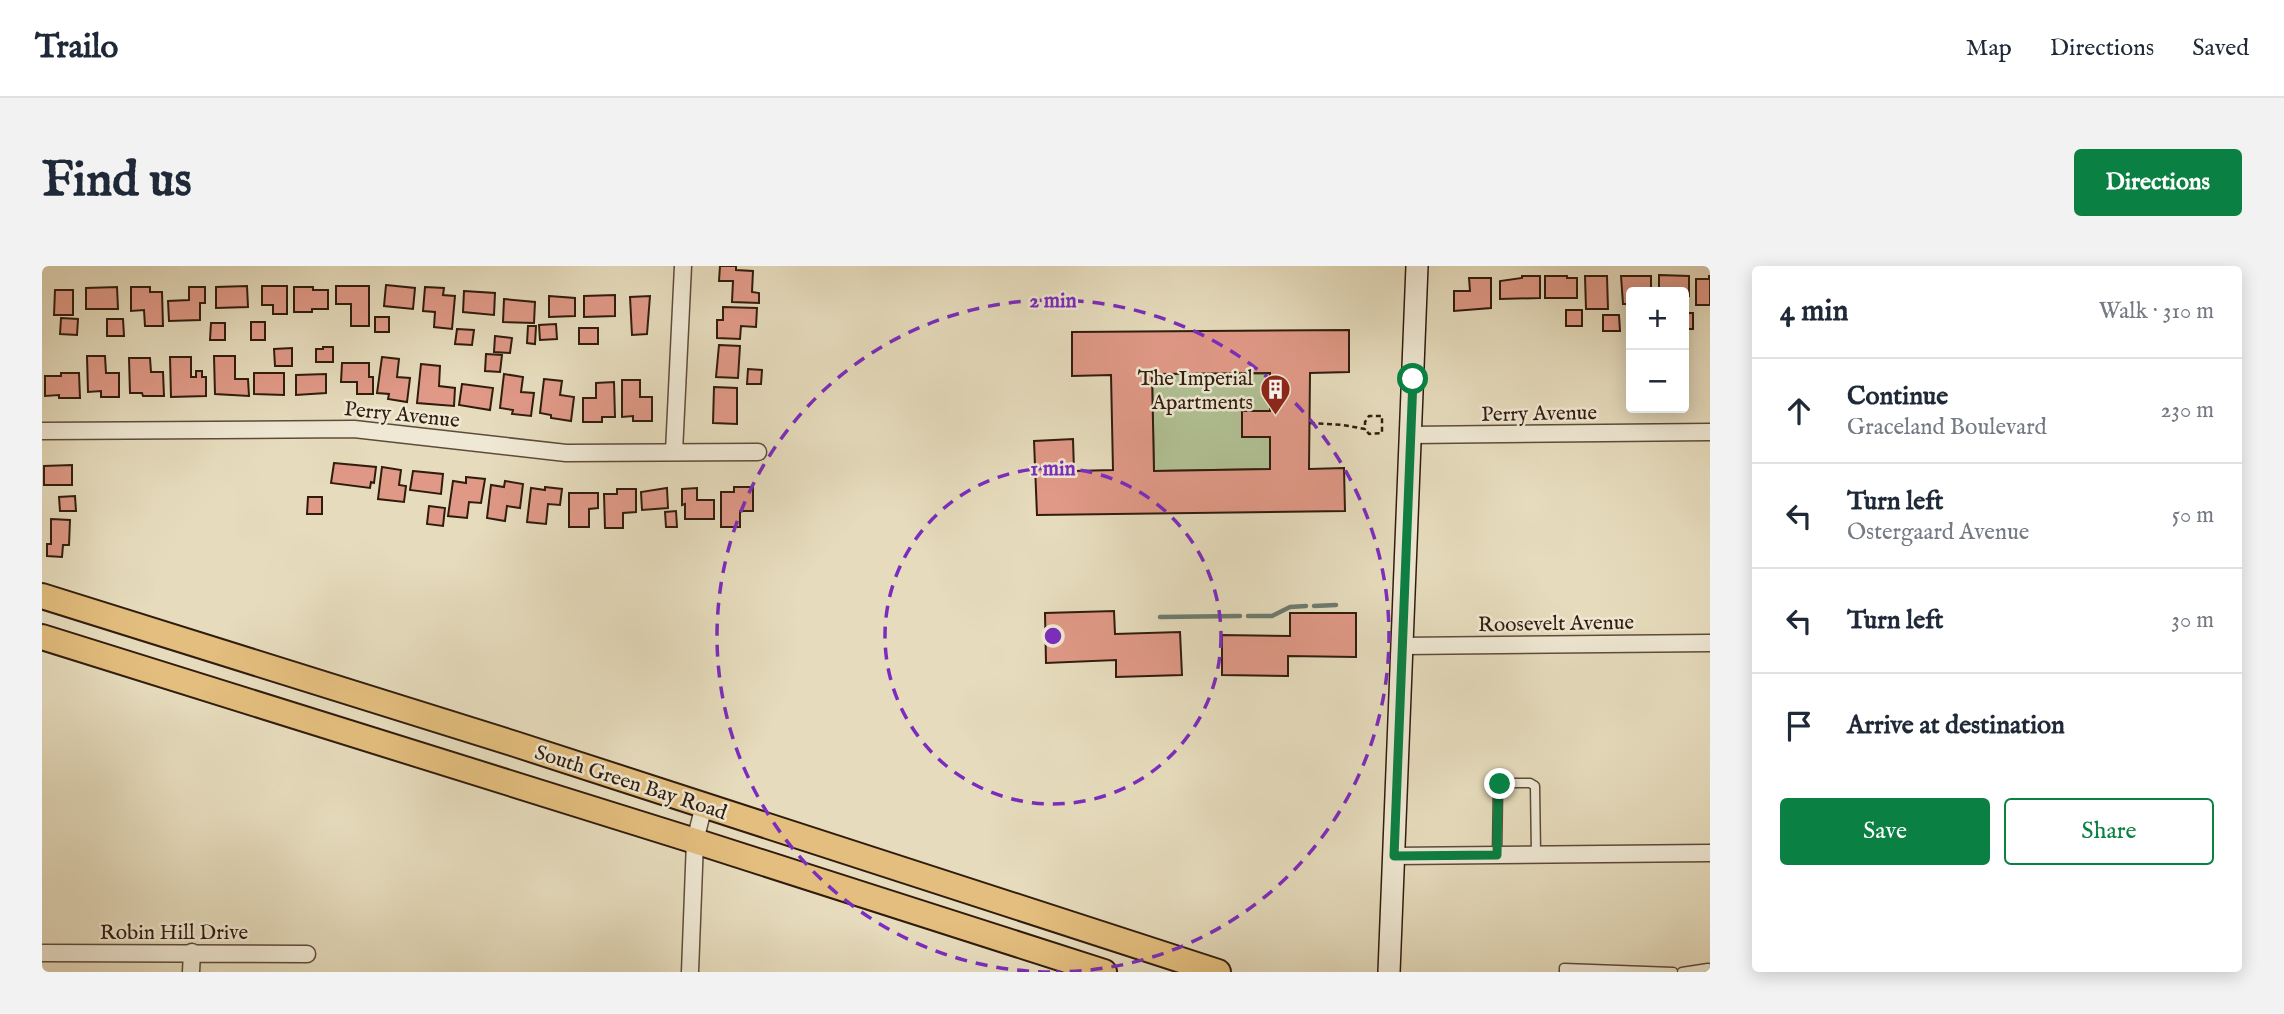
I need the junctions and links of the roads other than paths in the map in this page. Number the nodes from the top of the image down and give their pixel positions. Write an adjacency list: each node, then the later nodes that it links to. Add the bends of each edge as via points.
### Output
1 (683, 266): 6 (street)
2 (1417, 266): 5 (street)
3 (42, 431): 6 (street, Perry Avenue, via 354,429 566,453)
4 (1710, 432): 5 (street, Perry Avenue)
5 (1410, 435): 11 (street)
6 (674, 452): 7 (street, Perry Avenue)
7 (758, 452)
8 (42, 596): 12 (main road, South Green Bay Road)
9 (42, 637): 13 (main road, South Green Bay Road)
10 (1710, 643): 11 (street, Roosevelt Avenue)
11 (1402, 646): 17 (street)
12 (704, 805): 13 (street); 25 (main road, South Green Bay Road)
13 (695, 841): 23 (street); 24 (main road, South Green Bay Road)
14 (1710, 853): 15 (street)
15 (1536, 854): 16 (street); 16 (lane, via 1535,786 1504,783 1498,789)
16 (1497, 855): 17 (street)
17 (1394, 856): 26 (street)
18 (42, 953): 19 (street, Robin Hill Drive)
19 (192, 953): 20 (street, Robin Hill Drive); 22 (street)
20 (307, 954)
21 (1708, 968): 29 (lane)
22 (191, 972)
23 (690, 972)
24 (1104, 972)
25 (1218, 972)
26 (1389, 972)
27 (1564, 972): 28 (lane, via 1564,968)
28 (1673, 972)
29 (1682, 972)

